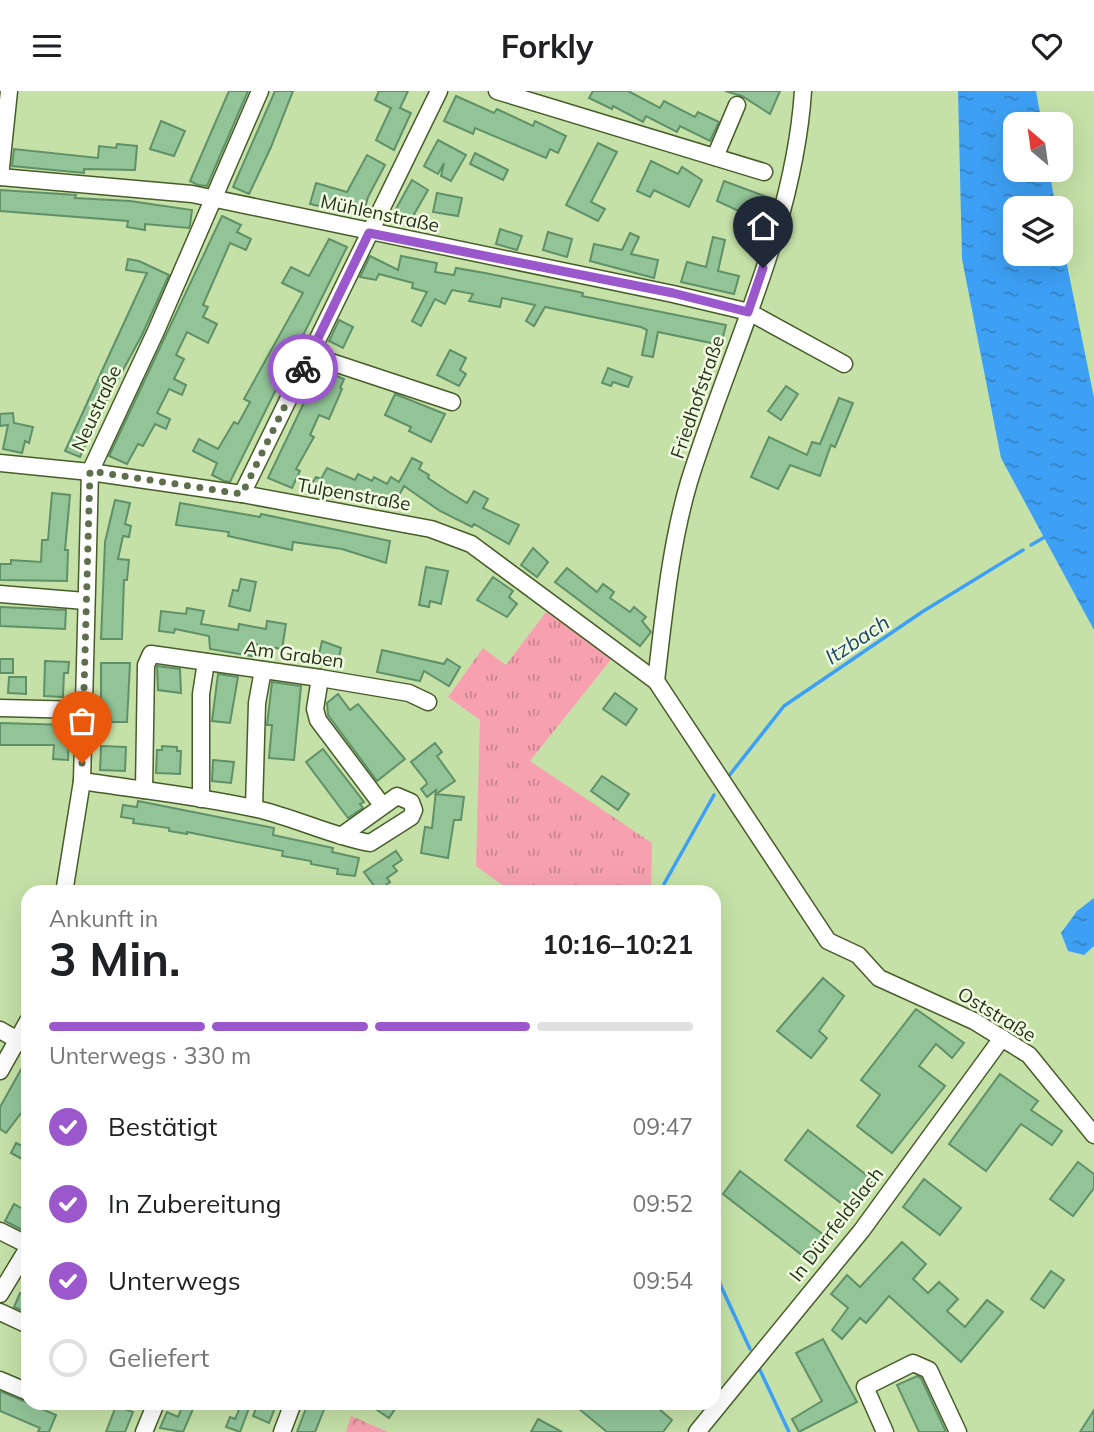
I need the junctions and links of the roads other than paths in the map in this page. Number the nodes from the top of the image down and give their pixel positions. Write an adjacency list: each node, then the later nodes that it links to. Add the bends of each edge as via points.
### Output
1 (9, 91): 9 (street)
2 (260, 91): 10 (street, Neustraße)
3 (439, 91): 11 (street)
4 (497, 91): 7 (street)
5 (803, 91): 12 (street, Friedhofstraße, via 790,179)
6 (737, 105): 7 (street)
7 (715, 157): 8 (street)
8 (764, 172)
9 (0, 177): 10 (street, Mühlenstraße)
10 (215, 199): 11 (street, Mühlenstraße); 17 (street, Neustraße)
11 (369, 233): 12 (street, Mühlenstraße); 13 (street)
12 (748, 312): 14 (street, Mühlenstraße); 24 (street, Friedhofstraße, via 680,516)
13 (310, 355): 15 (street); 18 (street)
14 (844, 363)
15 (452, 403)
16 (0, 463): 17 (street, Tulpenstraße)
17 (90, 471): 18 (street, Tulpenstraße); 20 (street, Neustraße)
18 (242, 494): 24 (street, Tulpenstraße, via 451,534 471,544)
19 (0, 594): 20 (street)
20 (86, 601): 27 (street, Neustraße)
21 (206, 662): 22 (street, Am Graben); 29 (street, Am Graben, via 151,654 146,665); 30 (street, via 201,694)
22 (263, 670): 23 (street, Am Graben); 32 (street, via 257,703)
23 (320, 678): 25 (street, Am Graben, via 409,693); 31 (street, via 315,709 318,720)
24 (656, 681): 36 (street, Oststraße, via 828,941 858,955 879,978)
25 (428, 702)
26 (0, 708): 27 (street)
27 (84, 710): 28 (street, Neustraße)
28 (82, 781): 29 (street); 34 (street, Neustraße)
29 (144, 790): 30 (street)
30 (201, 799): 32 (street)
31 (382, 805): 33 (street); 33 (street, via 404,797 414,810 411,817 370,843)
32 (254, 808): 33 (street)
33 (341, 836)
34 (65, 885)
35 (0, 1030): 37 (street)
36 (1003, 1038): 40 (street, Oststraße, via 1029,1055); 49 (street, In Dürrfeldslach, via 862,1230)
37 (21, 1043)
38 (21, 1046): 39 (street)
39 (0, 1071)
40 (1094, 1135)
41 (0, 1231): 42 (street)
42 (21, 1242)
43 (21, 1258): 44 (street)
44 (0, 1294)
45 (0, 1312): 46 (street)
46 (21, 1322)
47 (0, 1380): 48 (street)
48 (21, 1389)
49 (721, 1403)
50 (153, 1410): 53 (street)
51 (290, 1410): 54 (street)
52 (715, 1410): 55 (street, In Dürrfeldslach)
53 (144, 1432)
54 (282, 1432)
55 (697, 1432)
56 (885, 1432): 57 (street, via 865,1387 913,1363 929,1370)
57 (958, 1432)

